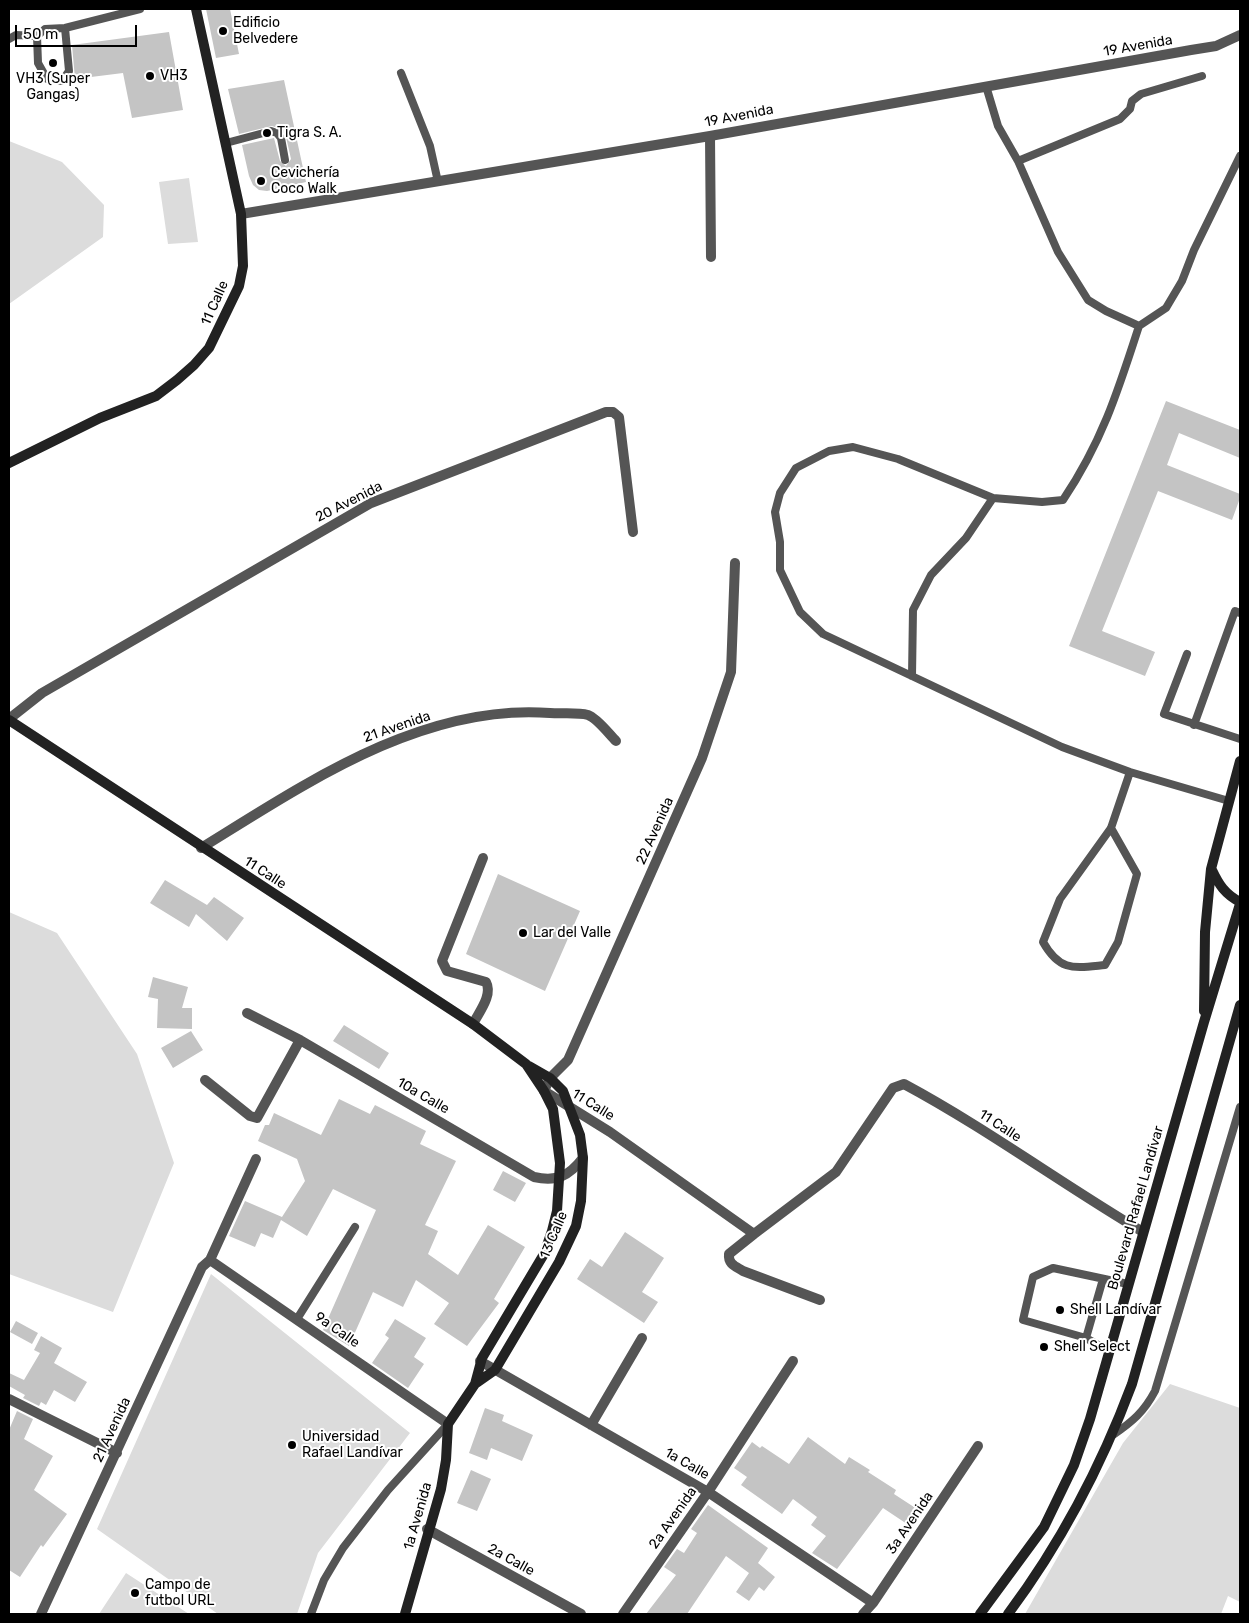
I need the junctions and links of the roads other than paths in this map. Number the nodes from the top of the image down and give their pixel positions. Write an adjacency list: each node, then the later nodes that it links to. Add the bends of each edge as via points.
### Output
1 (140, 9): 3 (lane)
2 (196, 9): 11 (street, 11 Calle)
3 (65, 28): 5 (lane, via 46,29); 5 (lane, via 69,71 62,81 47,79 38,64)
4 (1240, 35): 9 (street, 19 Avenida, via 1216,46)
5 (37, 36): 6 (lane, via 16,35)
6 (9, 39)
7 (401, 73): 15 (lane, via 430,146)
8 (1202, 76): 14 (lane, via 1141,94 1120,119)
9 (986, 86): 10 (street, 19 Avenida); 14 (lane, via 998,126)
10 (710, 136): 15 (street, 19 Avenida); 17 (street)
11 (226, 143): 13 (lane, via 271,131 278,133); 16 (street, 11 Calle)
12 (1240, 156): 18 (lane, via 1182,281 1166,308)
13 (285, 160)
14 (1018, 161): 18 (lane, via 1058,252 1088,300)
15 (438, 182): 16 (street, 19 Avenida)
16 (241, 214): 19 (street, 11 Calle, via 243,252 239,286 209,348 194,365 156,396 100,418)
17 (711, 257)
18 (1139, 326): 20 (lane, via 1115,404 1086,466 1063,500 1042,502)
19 (9, 463)
20 (993, 498): 25 (lane, via 966,538 931,575 913,610); 25 (lane, via 898,459 853,447 830,451 796,468 780,493 775,512 780,570 800,612 823,634)
21 (634, 532): 26 (street, 20 Avenida, via 619,417 613,412 606,412 370,503 42,693)
22 (735, 563): 45 (street, 22 Avenida, via 731,672 702,758 568,1060)
23 (1240, 613): 27 (lane, via 1235,611)
24 (1188, 654): 27 (lane, via 1164,714)
25 (912, 676): 31 (lane, via 1062,747)
26 (9, 719): 34 (street, 11 Calle)
27 (1194, 725): 28 (lane)
28 (1240, 740)
29 (616, 741): 34 (street, 21 Avenida, via 590,716 528,711 478,716 407,736 364,753 311,781)
30 (1240, 761): 32 (street)
31 (1130, 772): 32 (lane); 33 (lane)
32 (1229, 801): 36 (street)
33 (1111, 828): 33 (lane, via 1060,900 1043,942 1052,958 1074,968 1105,965 1118,942 1138,874)
34 (202, 848): 41 (street, 11 Calle)
35 (483, 858): 41 (street, via 442,961 447,971 486,982 488,993)
36 (1211, 869): 37 (street, via 1227,896); 40 (street, via 1204,932)
37 (1240, 903): 40 (street, Boulevard Rafael Landívar)
38 (1240, 1005): 42 (street)
39 (247, 1014): 43 (street, 10a Calle)
40 (1204, 1022): 54 (street, Boulevard Rafael Landívar)
41 (473, 1024): 44 (street, 11 Calle)
42 (1237, 1027): 71 (street, via 1132,1384)
43 (300, 1040): 46 (street, via 257,1118 250,1116); 52 (street, 10a Calle, via 534,1177)
44 (526, 1064): 45 (street, 13 Calle); 47 (street, 11 Calle)
45 (550, 1078): 47 (street, 22 Avenida); 48 (street, 13 Calle, via 563,1091)
46 (205, 1080)
47 (544, 1091): 48 (street, 11 Calle); 52 (street, 13 Calle, via 553,1109 557,1129)
48 (570, 1106): 50 (street, 13 Calle, via 580,1135); 55 (street, 11 Calle)
49 (1240, 1107): 71 (lane, via 1155,1391 1145,1410)
50 (583, 1158): 52 (street, via 572,1172); 66 (street, 13 Calle, via 576,1226 559,1262)
51 (256, 1159): 56 (street, 21 Avenida)
52 (560, 1178): 64 (street, 13 Calle, via 552,1231 544,1254)
53 (355, 1228): 60 (lane)
54 (1143, 1232): 55 (street, 11 Calle, via 904,1084 893,1088 836,1172); 58 (street, Boulevard Rafael Landívar)
55 (754, 1234): 59 (street, via 729,1254 732,1264)
56 (210, 1260): 60 (street, 9a Calle); 73 (street, 21 Avenida, via 202,1267)
57 (1103, 1279): 58 (lane); 62 (lane); 62 (lane, via 1053,1268 1033,1277 1023,1320)
58 (1128, 1284): 63 (street, Boulevard Rafael Landívar)
59 (820, 1300)
60 (297, 1319): 69 (street, 9a Calle)
61 (642, 1338): 70 (street)
62 (1086, 1338): 63 (lane)
63 (1110, 1352): 83 (street, Boulevard Rafael Landívar, via 1074,1465 1048,1518 1012,1574)
64 (480, 1361): 66 (street, 1a Calle); 67 (street, 13 Calle)
65 (793, 1361): 74 (street, 2a Avenida)
66 (495, 1370): 67 (street, 13 Calle); 70 (street, 1a Calle)
67 (475, 1384): 69 (street, 13 Calle)
68 (9, 1400): 73 (street)
69 (448, 1424): 75 (street, 1a Avenida, via 441,1490); 78 (lane, via 388,1490 343,1548 328,1572)
70 (591, 1425): 74 (street, 1a Calle)
71 (1113, 1435): 84 (street, via 1061,1536)
72 (978, 1446): 76 (street, 3a Avenida)
73 (117, 1453): 77 (street, 21 Avenida)
74 (708, 1492): 76 (street, 1a Calle); 81 (street, 2a Avenida)
75 (428, 1529): 79 (street, 1a Avenida); 80 (street, 2a Calle)
76 (873, 1603): 82 (street, 3a Avenida)
77 (41, 1614)
78 (311, 1614)
79 (405, 1614)
80 (581, 1614)
81 (622, 1614)
82 (863, 1614)
83 (980, 1614)
84 (1008, 1614)

